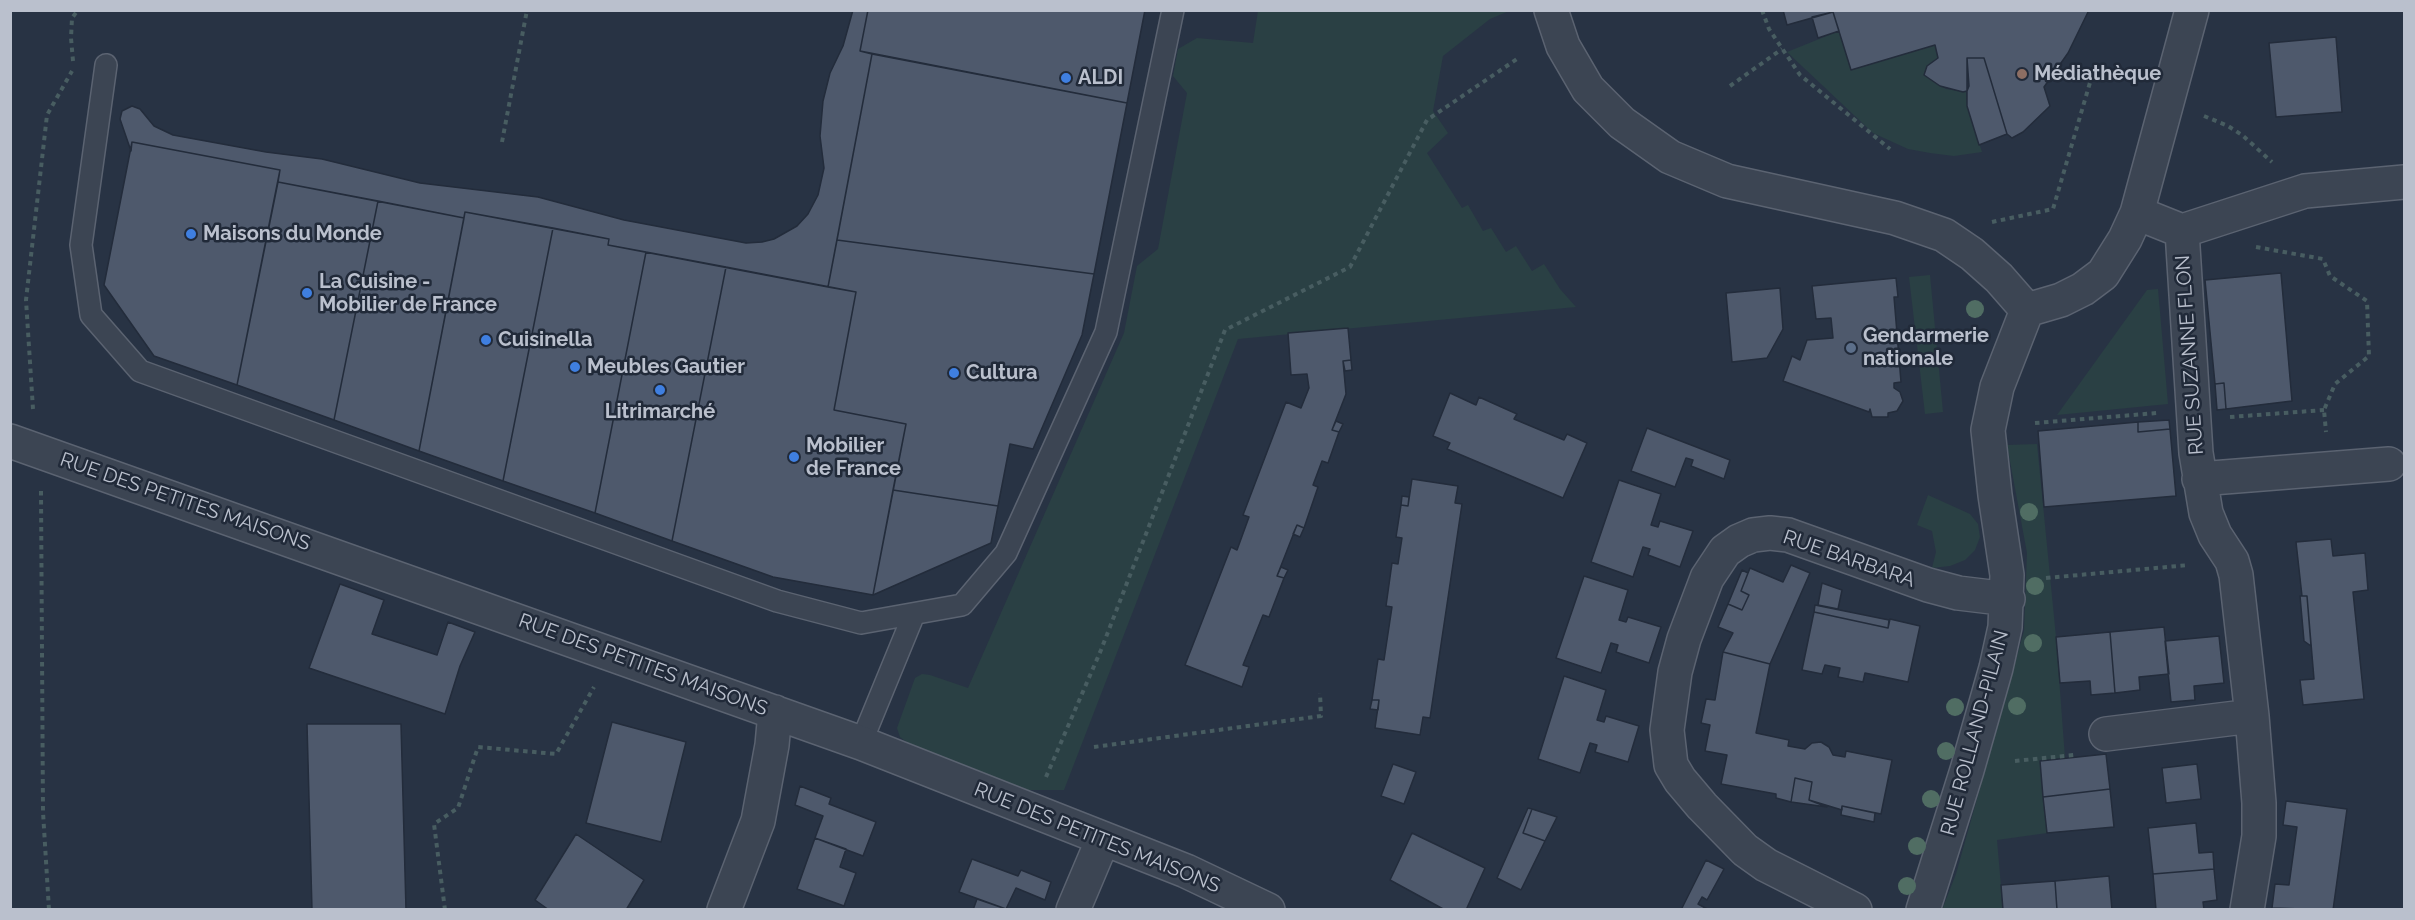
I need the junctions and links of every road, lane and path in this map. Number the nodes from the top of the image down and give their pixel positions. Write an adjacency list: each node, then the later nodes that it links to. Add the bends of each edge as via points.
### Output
1 (78, 10): 22 (path, via 72,18 70,38 74,67 47,115 26,300)
2 (527, 10): 13 (path)
3 (1173, 10): 29 (lane, via 1106,332 1006,553 963,605)
4 (1551, 10): 19 (street, via 1563,46 1588,89 1622,123 1670,157 1726,182 1895,218)
5 (1762, 10): 7 (path)
6 (2192, 10): 17 (street)
7 (1782, 49): 11 (path); 14 (path, via 1800,75)
8 (1520, 57): 38 (path, via 1427,120 1350,267 1225,330 1101,650)
9 (2096, 62): 19 (path, via 2053,209 1962,228)
10 (106, 65): 29 (lane, via 81,245 91,315 140,371 777,601 861,623)
11 (1730, 86)
12 (2204, 116): 16 (path, via 2242,135 2267,159)
13 (502, 142)
14 (1890, 149)
15 (2404, 182): 16 (street, RUE SUZANNE FLON)
16 (2317, 190): 18 (street, RUE SUZANNE FLON)
17 (2131, 226): 18 (street, RUE SUZANNE FLON); 21 (street, via 2103,274 2061,300)
18 (2182, 231): 25 (street, RUE SUZANNE FLON)
19 (1953, 241): 21 (street, via 1999,278)
20 (2253, 247): 24 (path, via 2323,259 2330,276 2367,301 2369,356 2335,384 2325,410)
21 (2027, 310): 28 (street, RUE ROLLAND-PILAIN, via 1995,395 1988,430)
22 (23, 445): 30 (street, RUE DES PETITES MAISONS); 40 (path, via 41,499 43,812)
23 (2389, 464): 24 (street, RUE SUZANNE FLON)
24 (2329, 469): 25 (street, RUE SUZANNE FLON)
25 (2199, 479): 26 (street, RUE SUZANNE FLON, via 2210,525)
26 (2232, 561): 27 (path); 33 (street, RUE SUZANNE FLON, via 2239,591)
27 (2046, 578)
28 (2008, 599): 45 (street, RUE BARBARA, via 1928,585 1788,535 1770,533 1753,535 1725,551 1707,578 1675,672 1666,730 1671,765 1701,806 1745,850); 46 (street, RUE ROLLAND-PILAIN, via 1996,668)
29 (914, 614): 35 (lane)
30 (610, 653): 32 (street, RUE DES PETITES MAISONS); 41 (path, via 556,754 478,747 458,808 434,824)
31 (1320, 693): 36 (path, via 1321,716)
32 (775, 712): 35 (street, RUE DES PETITES MAISONS); 42 (street, via 758,821)
33 (2252, 716): 34 (street); 47 (street, RUE SUZANNE FLON, via 2259,836)
34 (2106, 734): 37 (path, via 2100,752)
35 (861, 743): 38 (street, RUE DES PETITES MAISONS)
36 (1094, 747)
37 (2016, 761)
38 (1031, 811): 39 (street, RUE DES PETITES MAISONS)
39 (1103, 839): 43 (street); 44 (street, RUE DES PETITES MAISONS)
40 (49, 909)
41 (444, 909)
42 (724, 909)
43 (1073, 909)
44 (1268, 909)
45 (1855, 909)
46 (1923, 909)
47 (2247, 909)

